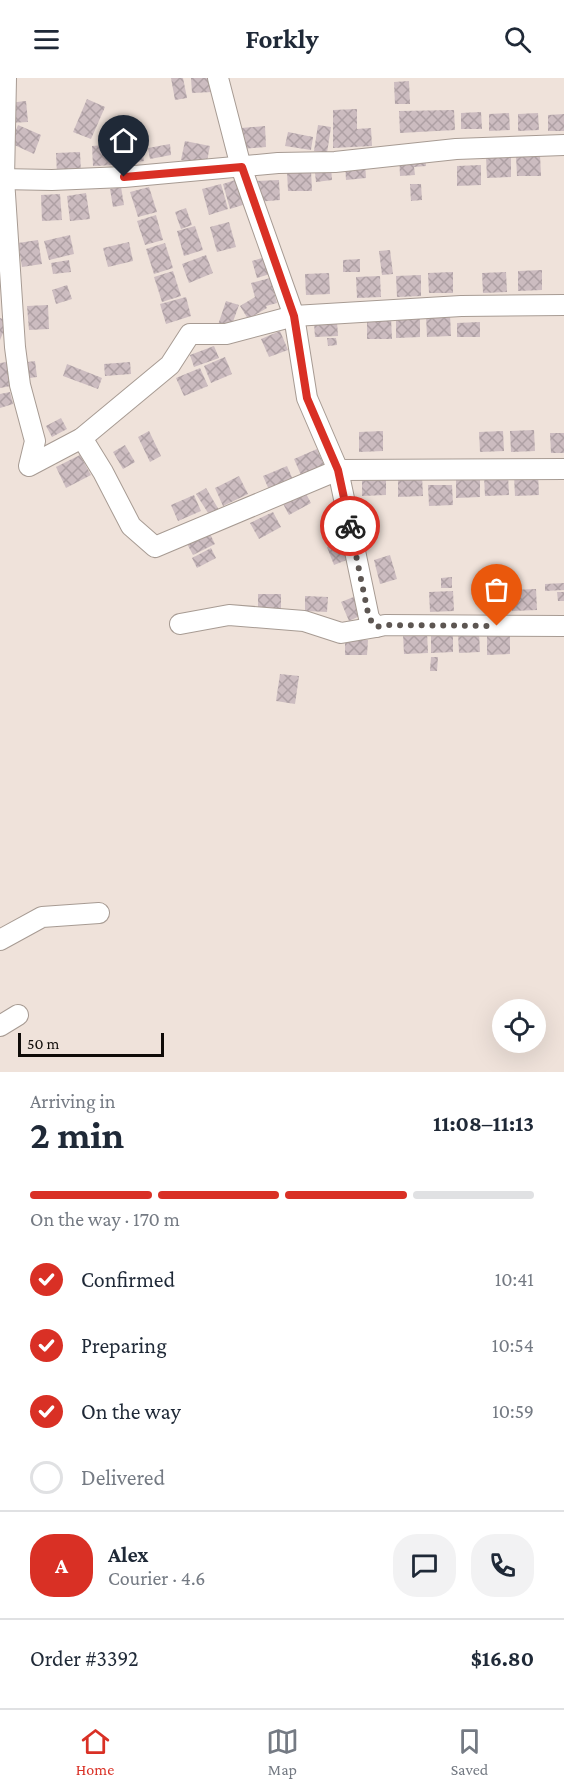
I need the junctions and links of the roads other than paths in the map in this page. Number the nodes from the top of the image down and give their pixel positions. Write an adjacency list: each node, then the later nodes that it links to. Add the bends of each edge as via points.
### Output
1 (6, 78): 5 (street)
2 (218, 78): 4 (street)
3 (564, 145): 4 (street, via 456,149)
4 (242, 167): 5 (street, via 52,180); 7 (street)
5 (2, 179): 8 (street, via 15,347 35,441 29,466)
6 (564, 305): 7 (street, via 461,306)
7 (294, 316): 8 (street, via 226,334 190,334 170,365); 10 (street, via 307,398)
8 (82, 438): 10 (street, via 132,526 155,547)
9 (564, 469): 10 (street)
10 (338, 470): 12 (street, via 369,618)
11 (180, 624): 12 (street, via 229,615 304,621 341,633)
12 (376, 627): 13 (street)
13 (564, 627)
14 (99, 912): 15 (street, via 42,917)
15 (0, 940)
16 (18, 1015): 17 (street)
17 (0, 1026)

